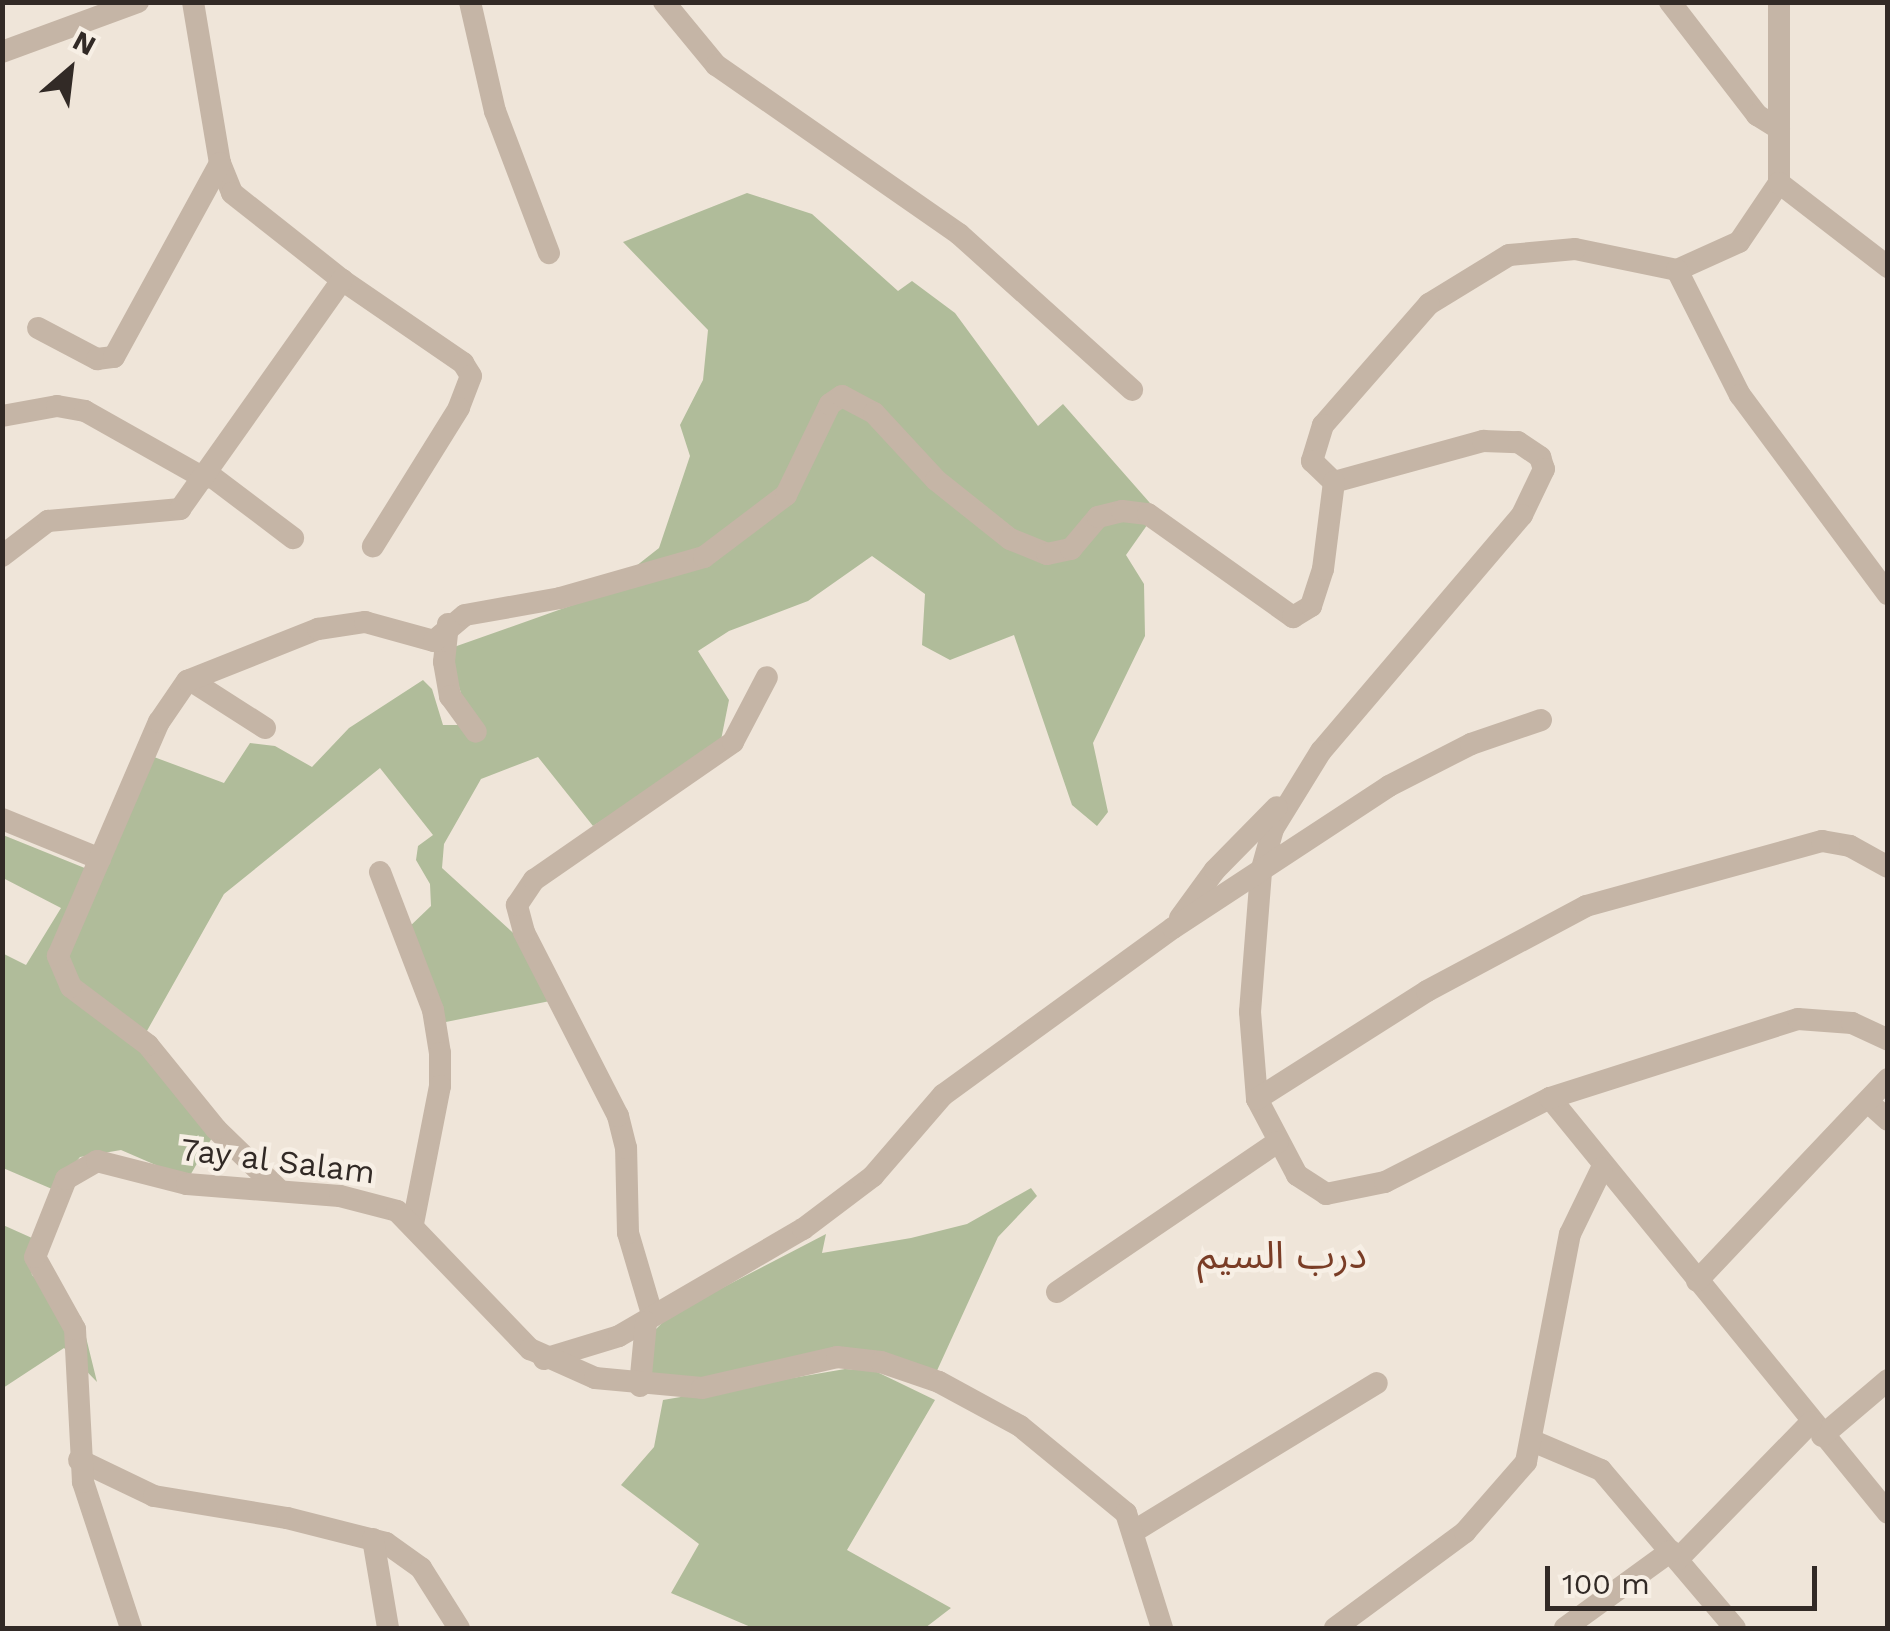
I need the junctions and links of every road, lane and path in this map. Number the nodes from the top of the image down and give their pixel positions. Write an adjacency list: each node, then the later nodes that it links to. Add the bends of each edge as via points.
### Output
1 (138, 2): 7 (street)
2 (193, 2): 9 (street)
3 (470, 2): 11 (street, via 495,111)
4 (664, 2): 16 (street, via 716,65 958,234)
5 (1670, 2): 8 (street, via 1761,118)
6 (1779, 2): 8 (street)
7 (2, 52)
8 (1779, 128): 10 (street)
9 (220, 163): 14 (street, via 242,204); 15 (street, via 114,357 97,359)
10 (1779, 183): 12 (street); 13 (street, via 1739,242)
11 (548, 253)
12 (1888, 267)
13 (1678, 270): 19 (street, via 1546,247 1509,255 1471,274 1412,320 1323,425 1312,461); 23 (street, via 1740,395)
14 (342, 280): 18 (street); 21 (street, via 463,362 471,376 459,408)
15 (38, 328)
16 (1132, 390)
17 (2, 416): 18 (street, via 57,406 85,412)
18 (206, 476): 20 (street); 22 (street, via 168,514 48,521)
19 (1334, 482): 24 (street, via 1323,569 1311,606 1293,616 1148,514 1098,517 1071,549 1047,554 1010,540 936,480 874,413 842,396 830,404 786,495 704,557); 30 (street, via 1484,440 1518,442 1540,457 1544,470 1515,524 1402,650)
20 (293, 538)
21 (373, 546)
22 (2, 556)
23 (1888, 594)
24 (448, 624): 26 (street, via 426,642 366,622 318,629); 29 (street, via 444,662 450,696)
25 (767, 677): 49 (street, via 733,742 534,880 517,904 524,932 618,1116 626,1148 628,1233)
26 (190, 680): 28 (street); 32 (street, via 159,722)
27 (1540, 720): 35 (street, via 1429,764)
28 (265, 728)
29 (476, 732)
30 (1297, 786): 35 (street, via 1273,828); 36 (street, via 1215,870)
31 (2, 819): 32 (street)
32 (100, 860): 45 (street, via 58,956 62,974 86,1002 148,1045 216,1129)
33 (1888, 867): 40 (street, via 1850,846 1822,841 1586,906 1427,990)
34 (380, 872): 46 (street, via 433,1010 440,1053 440,1086)
35 (1262, 872): 36 (street); 40 (street, via 1250,1012)
36 (1173, 928): 49 (street, via 943,1095 904,1144 840,1205)
37 (1888, 1040): 39 (street, via 1852,1023 1798,1019)
38 (1888, 1079): 41 (street)
39 (1550, 1098): 43 (street, via 1384,1182 1342,1196 1312,1188); 44 (street)
40 (1257, 1100): 43 (street)
41 (1868, 1102): 42 (street); 47 (street)
42 (1888, 1120)
43 (1278, 1142): 48 (street)
44 (1602, 1168): 47 (street); 55 (street, via 1562,1267)
45 (277, 1188): 46 (street, 7ay al Salam, via 362,1200); 56 (street, 7ay al Salam, via 187,1184 114,1160 83,1165 66,1179 36,1258 75,1329)
46 (413, 1223): 50 (street, 7ay al Salam, via 489,1310)
47 (1697, 1281): 54 (street)
48 (1057, 1292)
49 (649, 1318): 50 (street, via 586,1350); 53 (street)
50 (544, 1359): 53 (street)
51 (1888, 1380): 54 (street)
52 (1377, 1383): 58 (street)
53 (640, 1386): 58 (street, via 702,1388 837,1358 907,1369 1020,1426 1100,1487)
54 (1817, 1429): 57 (street); 60 (street)
55 (1535, 1442): 60 (street, via 1601,1470); 61 (street, via 1493,1507)
56 (79, 1460): 59 (street, via 154,1496); 62 (street, 7ay al Salam)
57 (1888, 1513)
58 (1136, 1530): 65 (street)
59 (374, 1539): 63 (street); 64 (street, via 421,1568)
60 (1674, 1555): 66 (street); 67 (street)
61 (1347, 1625)
62 (131, 1628)
63 (388, 1628)
64 (459, 1628)
65 (1162, 1628)
66 (1565, 1628)
67 (1735, 1628)

